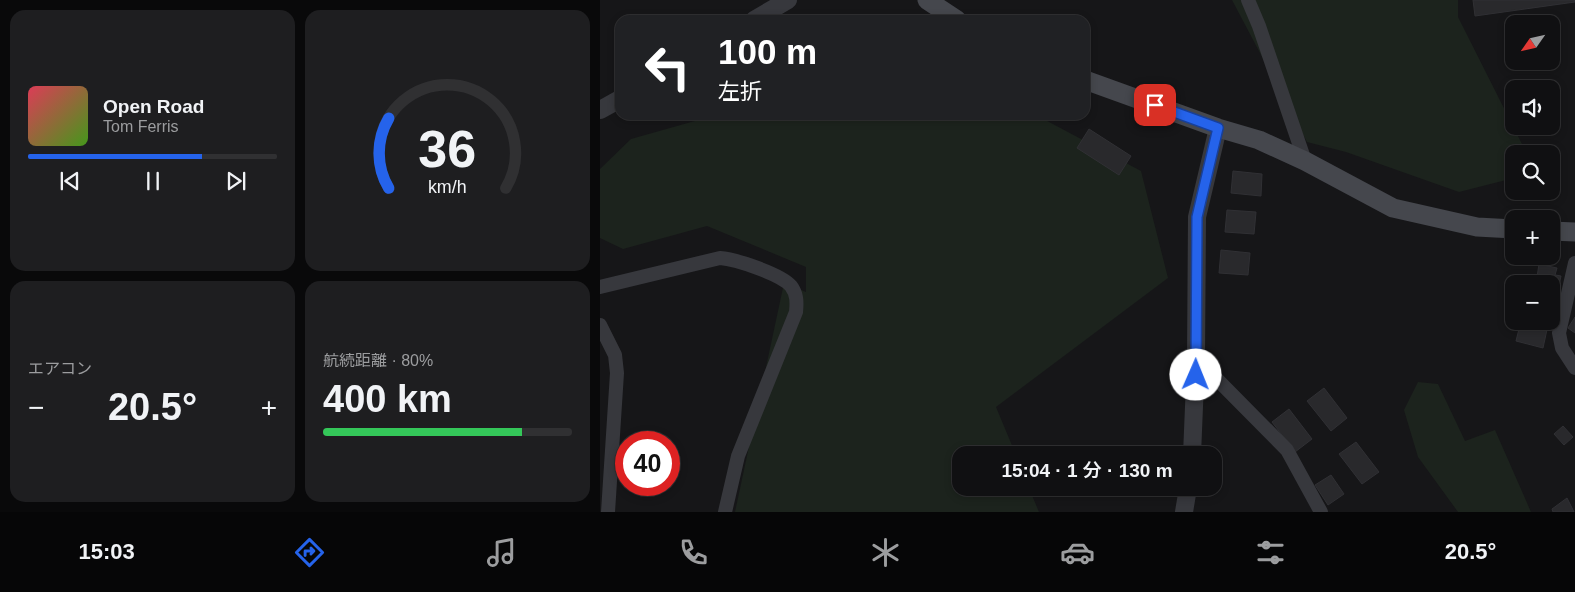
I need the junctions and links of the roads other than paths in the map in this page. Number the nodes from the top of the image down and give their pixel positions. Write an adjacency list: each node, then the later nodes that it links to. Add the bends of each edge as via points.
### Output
1 (788, 0): 4 (street)
2 (927, 0): 5 (main road)
3 (1248, 0): 10 (street)
4 (762, 15)
5 (950, 15)
6 (1090, 82): 9 (main road)
7 (615, 102): 8 (street)
8 (600, 110)
9 (1218, 128): 10 (main road, via 1259,140); 17 (street, via 1197,217)
10 (1304, 161): 11 (main road, via 1393,208 1477,227)
11 (1505, 228)
12 (1560, 231): 13 (main road)
13 (1575, 232)
14 (1575, 263): 18 (street, via 1559,332 1562,348)
15 (600, 287): 23 (street, via 720,258 732,259 783,279 795,292 796,312 738,456)
16 (600, 325): 20 (street, via 616,354 618,373)
17 (1196, 358): 19 (street); 25 (street, via 1287,450)
18 (1575, 368)
19 (1192, 446)
20 (606, 468): 22 (street)
21 (1187, 496): 24 (street)
22 (608, 512)
23 (725, 512)
24 (1184, 512)
25 (1320, 512)

